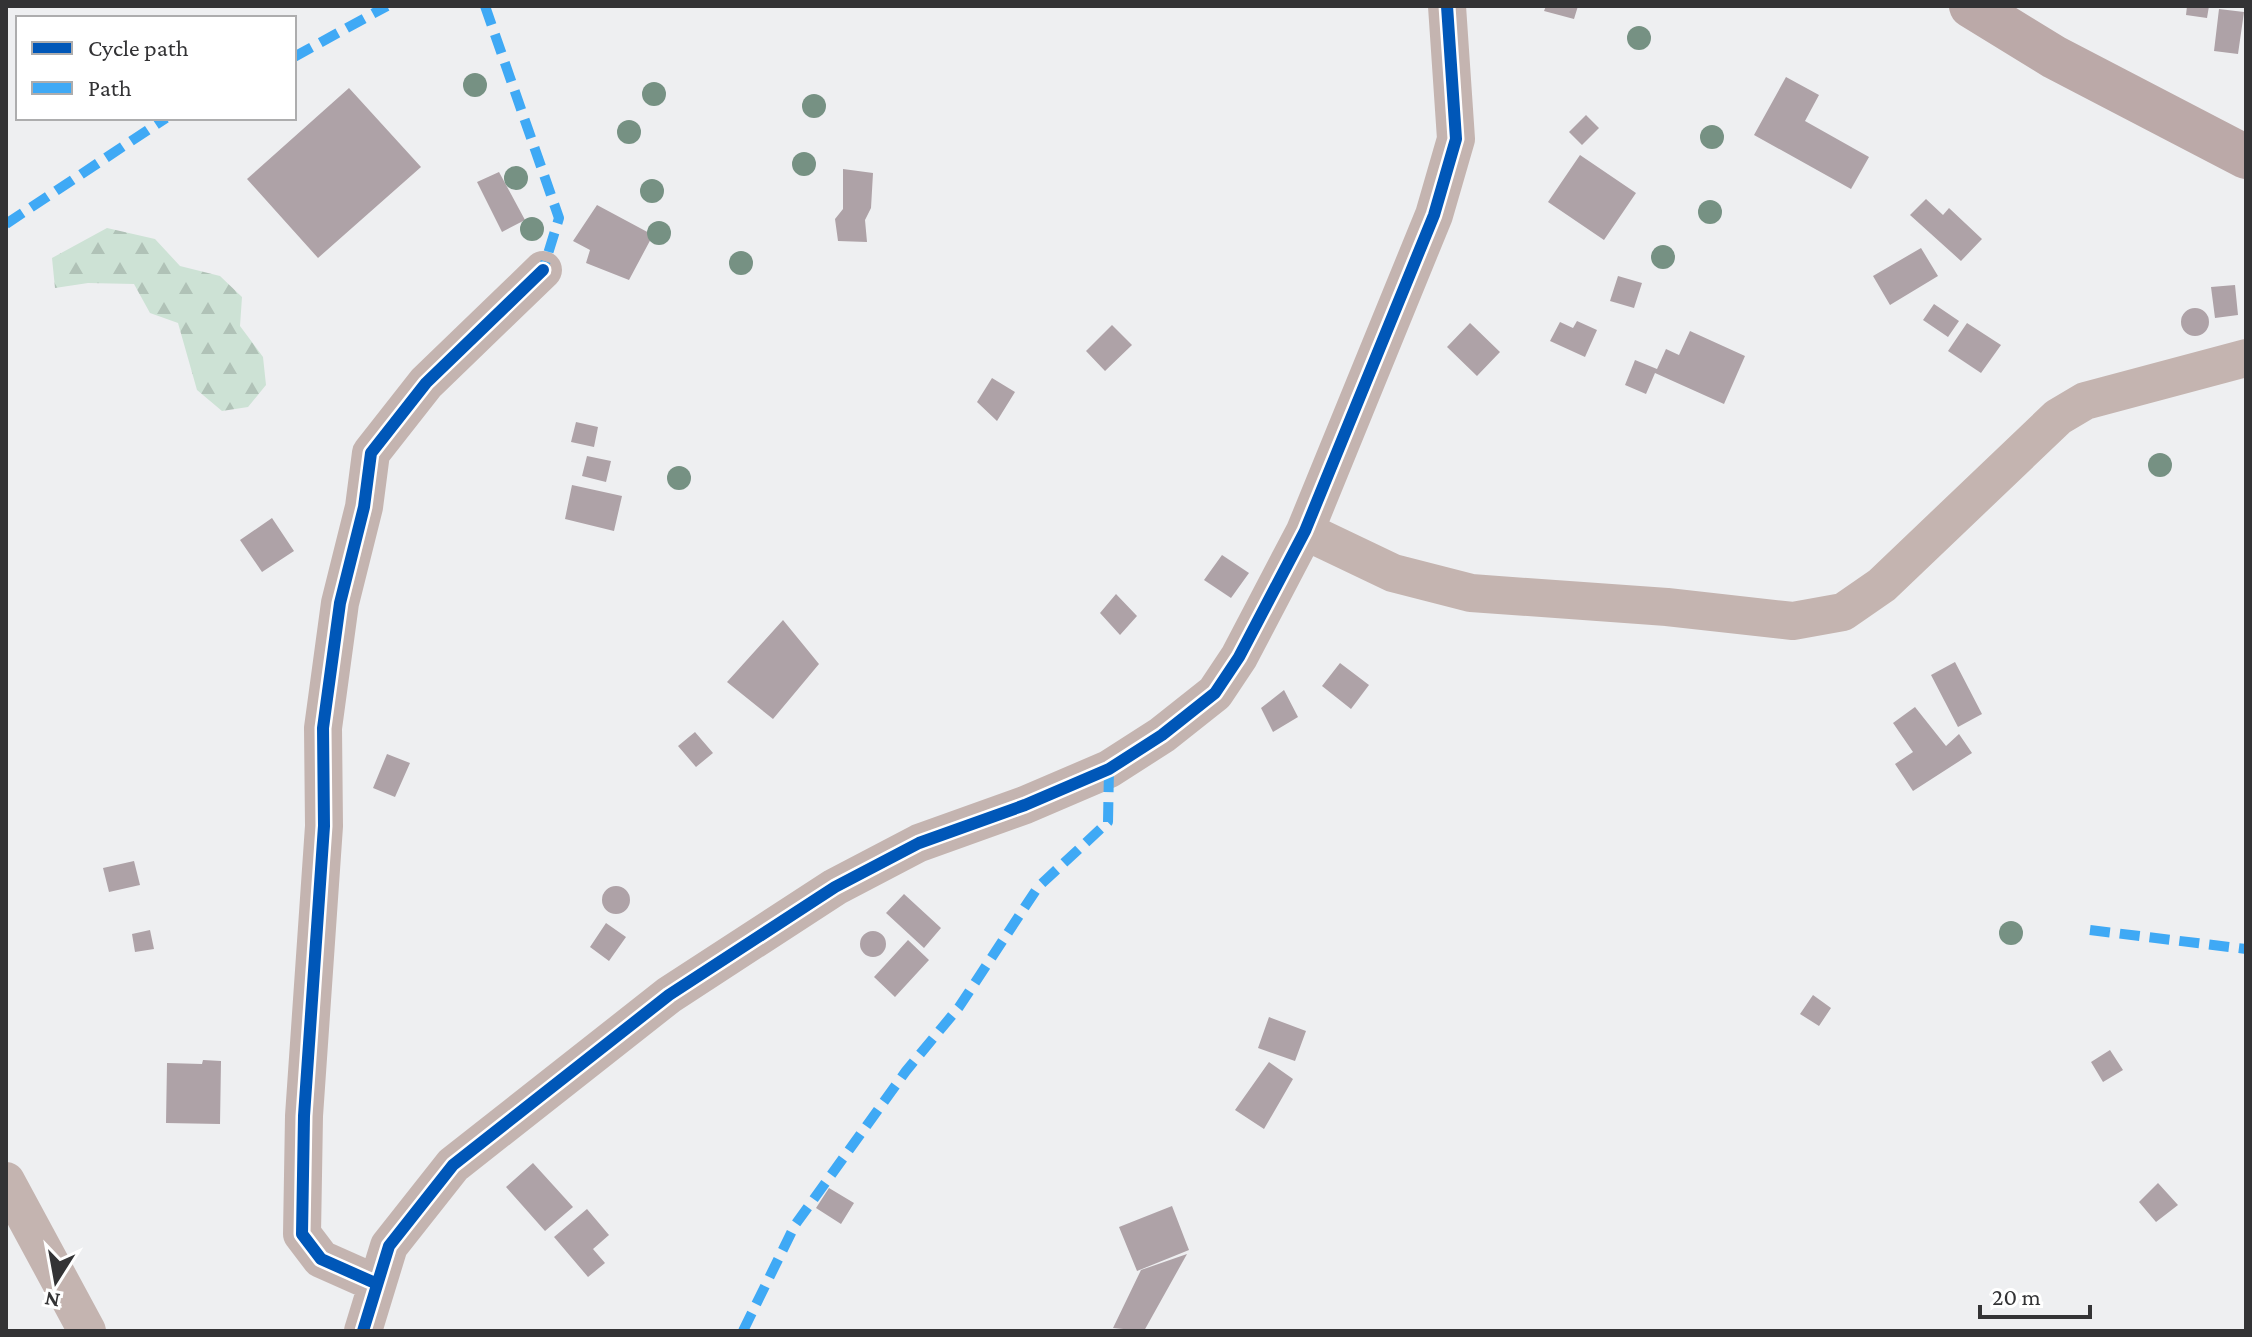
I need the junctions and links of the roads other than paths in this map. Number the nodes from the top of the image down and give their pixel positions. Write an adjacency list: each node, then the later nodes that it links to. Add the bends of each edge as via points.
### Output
1 (1447, 6): 6 (street, via 1456,139 1434,215)
2 (1971, 6): 3 (main road, via 2067,65)
3 (2246, 157)
4 (543, 270): 8 (street, via 426,383 371,453 364,507 340,603 323,728 324,826 304,1116 302,1234 321,1259)
5 (2246, 358): 6 (street, via 2085,401 2058,417 1882,585 1843,612 1793,621 1471,593 1393,573)
6 (1305, 531): 8 (street, via 1215,693 1109,769 919,843 835,887 669,995 453,1165 389,1246)
7 (6, 1181): 9 (street)
8 (375, 1283): 10 (street)
9 (87, 1331)
10 (363, 1331)

